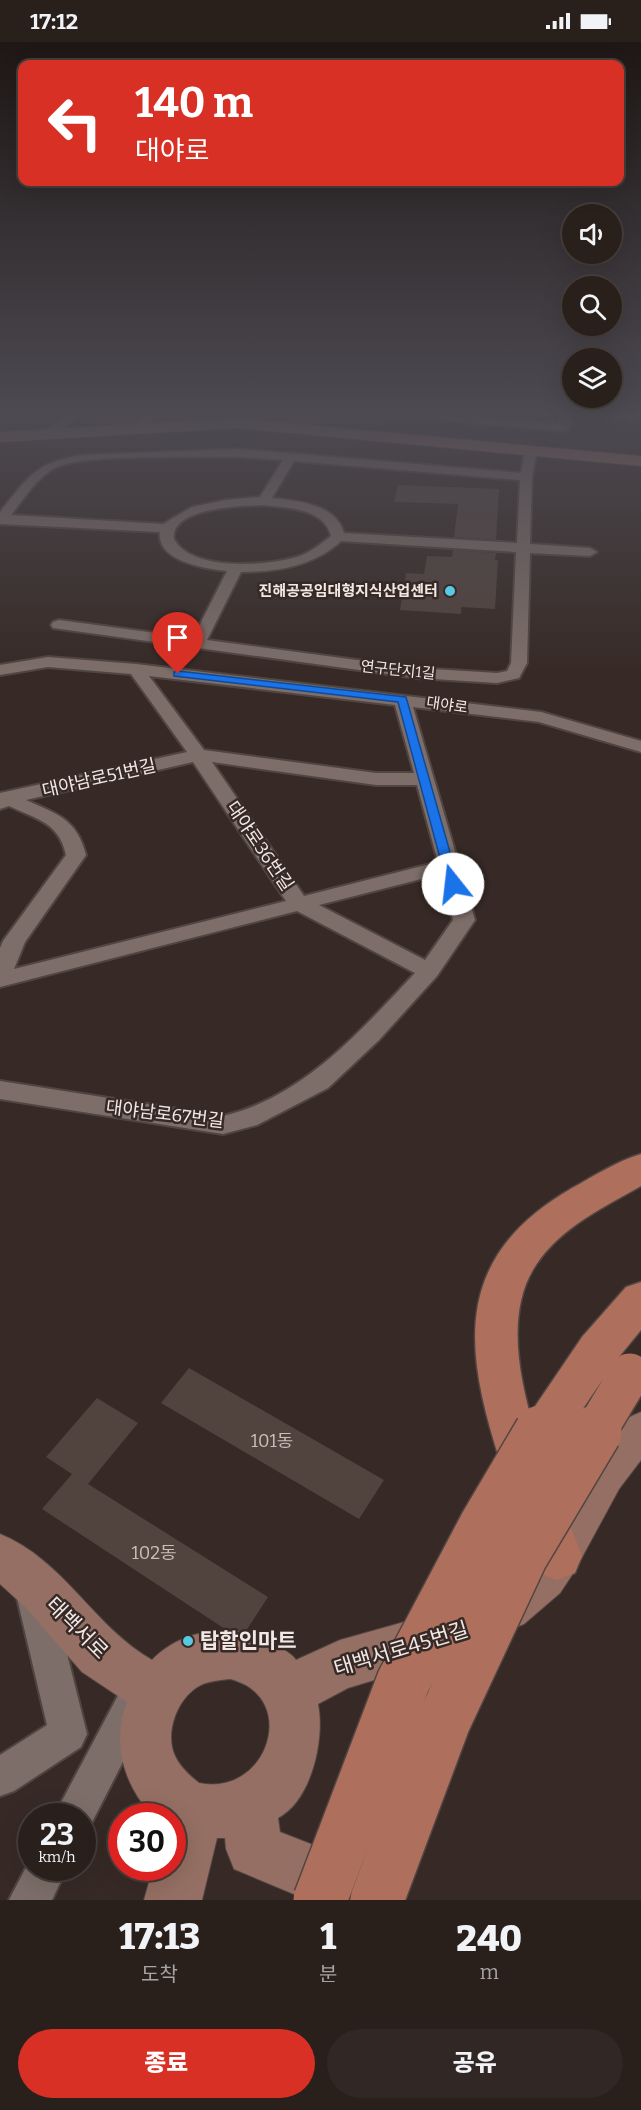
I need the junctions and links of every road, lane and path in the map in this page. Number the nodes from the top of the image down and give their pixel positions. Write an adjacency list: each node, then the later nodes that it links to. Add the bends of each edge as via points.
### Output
1 (19, 499): 4 (street)
2 (525, 499): 7 (street, 연구단지1길)
3 (264, 501): 5 (street, via 199,509); 6 (street, via 290,504 328,517 337,527)
4 (0, 520): 5 (street, via 165,528)
5 (172, 524): 9 (street, via 166,533 176,551 212,564)
6 (338, 537): 7 (street); 9 (street, via 330,548 303,560 265,567)
7 (524, 547): 8 (street); 11 (street, 연구단지1길, via 519,663 513,674 497,678 417,673)
8 (590, 552)
9 (236, 567): 11 (street)
10 (59, 625): 11 (street, 연구단지1길)
11 (198, 643)
12 (136, 669): 13 (street, 대야로, via 56,662); 14 (street, 대야로); 16 (street, 대야로36번길)
13 (0, 670)
14 (402, 699): 15 (street, 대야로, via 541,717); 17 (street)
15 (641, 747)
16 (198, 755): 17 (street, via 375,779); 18 (street, 대야남로51번길); 20 (street, 대야로36번길)
17 (425, 779): 19 (street)
18 (3, 799): 22 (street, via 60,823 72,838 76,855 14,941)
19 (448, 866): 20 (street); 21 (street, 대야남로67번길, via 464,920)
20 (298, 903): 21 (street, 대야로36번길); 23 (street)
21 (429, 971): 24 (street, 대야남로67번길, via 319,1082 248,1119 223,1125)
22 (0, 975)
23 (0, 980)
24 (0, 1090)
25 (641, 1168): 29 (main road, via 564,1214 534,1239 509,1276 495,1317 492,1339 502,1402)
26 (641, 1299): 27 (main road)
27 (623, 1361): 39 (main road, bridge, via 544,1428 491,1515 403,1682); 40 (main road, bridge, via 521,1556 444,1721)
28 (641, 1432): 29 (street, 태백서로45번길, via 603,1474)
29 (557, 1556): 32 (street, 태백서로45번길, via 523,1595 468,1631 340,1665)
30 (16, 1569): 31 (street, 태백서로, via 102,1656); 33 (street, via 68,1734)
31 (152, 1688): 32 (street, via 206,1656 230,1654 260,1664); 34 (street); 35 (street, via 147,1757 157,1781 174,1800)
32 (288, 1692): 35 (street, via 295,1717 295,1743 287,1769 271,1791)
33 (0, 1777)
34 (82, 1803)
35 (223, 1809): 38 (street); 41 (street, via 254,1849)
36 (40, 1881): 37 (street)
37 (30, 1900)
38 (172, 1900)
39 (320, 1900)
40 (377, 1900)
41 (385, 1900)

